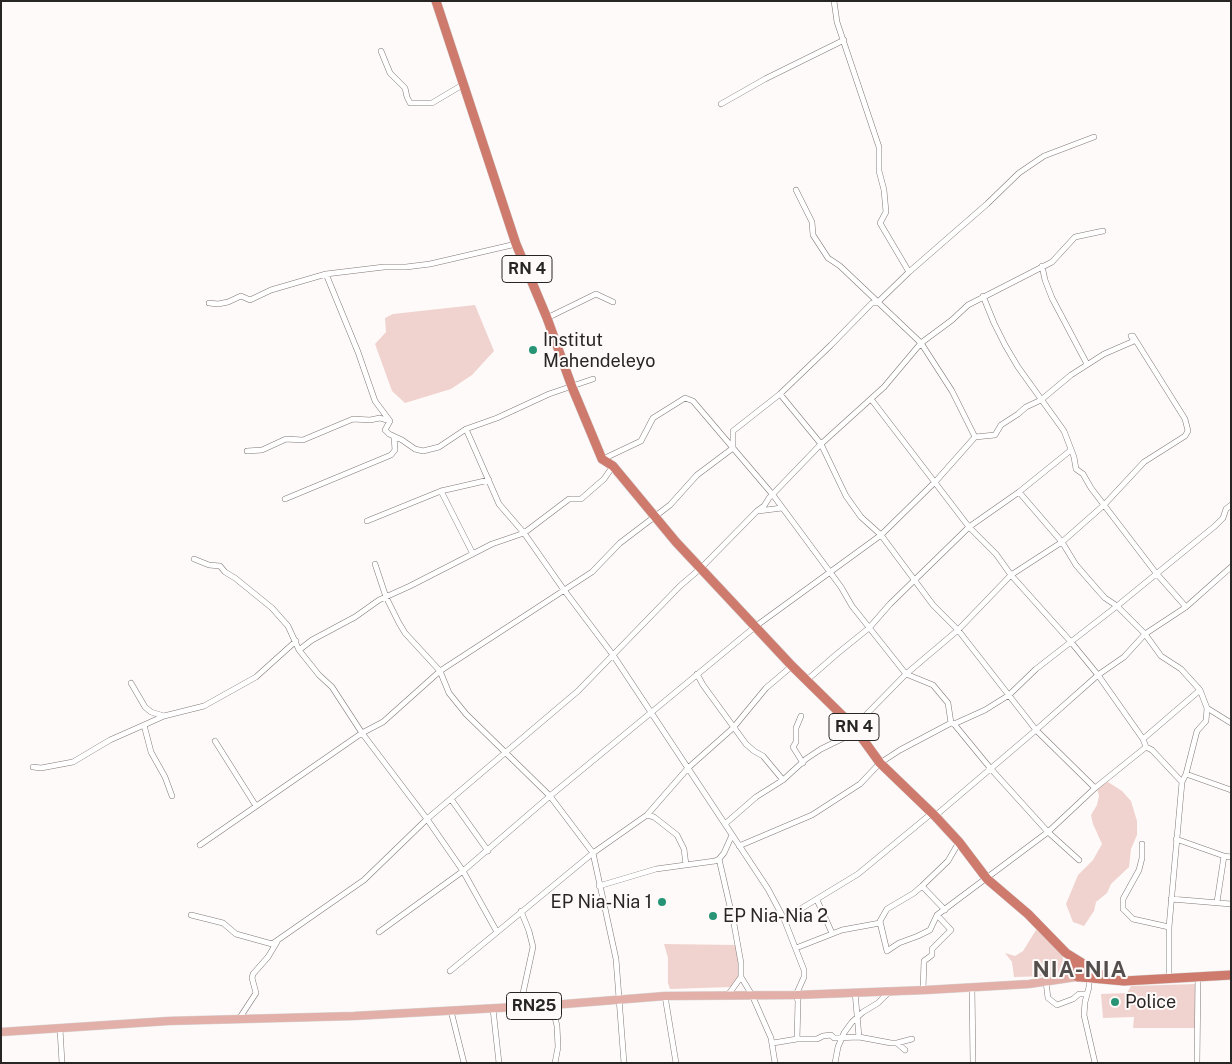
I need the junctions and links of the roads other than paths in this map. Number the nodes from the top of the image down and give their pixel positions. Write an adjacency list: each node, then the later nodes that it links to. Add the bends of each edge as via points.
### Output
1 (436, 1): 5 (highway, RN 4)
2 (834, 1): 3 (street)
3 (844, 40): 6 (street); 12 (street, via 879,147 879,171 886,212 880,223)
4 (381, 51): 5 (street, via 390,73 405,88 410,102 432,103)
5 (464, 84): 10 (highway, RN 4)
6 (721, 104)
7 (1094, 137): 12 (street, via 1031,164)
8 (796, 190): 17 (street, via 812,222 813,235 828,258)
9 (1103, 231): 11 (street, via 1075,237 1056,258)
10 (516, 244): 13 (street, via 406,268 384,267); 18 (highway, RN 4)
11 (1042, 266): 14 (street); 20 (street, via 1052,298)
12 (909, 272): 17 (street)
13 (326, 274): 15 (street, via 250,300 241,296 218,304); 26 (street, via 375,401)
14 (983, 296): 19 (street, via 968,304); 25 (street, via 1005,345)
15 (208, 302)
16 (613, 302): 18 (street, via 596,294)
17 (877, 303): 19 (street); 23 (street, via 872,304)
18 (547, 318): 22 (highway, RN 4)
19 (921, 343): 24 (street); 28 (street, via 952,390)
20 (1087, 364): 25 (street); 42 (street, via 1134,341 1132,336 1185,419 1188,431 1144,462)
21 (593, 379): 22 (street)
22 (572, 386): 27 (street); 34 (highway, RN 4)
23 (780, 394): 30 (street); 31 (street, via 733,431)
24 (871, 399): 30 (street); 37 (street)
25 (1041, 400): 28 (street, via 1001,425 995,435); 32 (street, via 1057,420)
26 (390, 421): 29 (street, via 385,430); 33 (street, via 353,419 303,440 286,440 262,450)
27 (466, 429): 29 (street, via 439,447 424,451); 36 (street)
28 (974, 437): 37 (street)
29 (394, 438): 41 (street, via 395,450 391,455)
30 (821, 444): 40 (street); 50 (street, via 846,496)
31 (733, 448): 34 (street, via 693,401 685,398 653,418 640,440); 40 (street); 46 (street, via 697,475 670,505)
32 (1071, 450): 39 (street); 42 (street, via 1076,469)
33 (247, 451)
34 (602, 460): 35 (highway, RN 4)
35 (613, 466): 46 (highway, RN 4); 49 (street, via 604,479 581,499 569,499)
36 (489, 480): 38 (street); 49 (street, via 500,504)
37 (936, 481): 48 (street); 50 (street)
38 (441, 491): 47 (street); 52 (street)
39 (1019, 492): 48 (street); 51 (street)
40 (773, 494): 44 (street); 45 (street)
41 (285, 499)
42 (1104, 505): 51 (street); 58 (street)
43 (1231, 505): 58 (street, via 1215,526)
44 (782, 508): 45 (street); 57 (street)
45 (757, 511): 56 (street)
46 (654, 517): 56 (highway, RN 4); 61 (street, via 620,543 592,572)
47 (367, 521)
48 (969, 527): 59 (street, via 996,554); 60 (street)
49 (524, 533): 52 (street); 61 (street)
50 (881, 535): 57 (street); 60 (street)
51 (1062, 542): 59 (street); 63 (street, via 1081,571)
52 (472, 554): 62 (street)
53 (194, 559): 69 (street, via 220,566 236,578 279,614)
54 (375, 564): 62 (street)
55 (1231, 567): 64 (street)
56 (701, 568): 65 (highway, RN 4); 72 (street)
57 (828, 572): 65 (street); 66 (street)
58 (1156, 572): 63 (street); 64 (street)
59 (1011, 575): 67 (street); 70 (street)
60 (914, 580): 66 (street); 67 (street)
61 (564, 590): 72 (street); 74 (street)
62 (386, 597): 71 (street); 74 (street, via 405,633)
63 (1118, 606): 68 (street); 70 (street)
64 (1186, 607): 68 (street)
65 (756, 626): 73 (highway, RN 4); 75 (street)
66 (869, 628): 76 (street); 78 (street)
67 (958, 630): 76 (street); 81 (street)
68 (1145, 634): 77 (street, via 1124,657); 80 (street, via 1161,656 1181,669)
69 (296, 641): 71 (street); 84 (street, via 256,677 204,706)
70 (1071, 642): 77 (street); 81 (street)
71 (299, 650): 92 (street, via 332,688)
72 (613, 655): 83 (street); 96 (street)
73 (792, 666): 78 (highway, RN 4); 89 (street, via 766,688)
74 (440, 671): 92 (street, via 383,722); 96 (street, via 458,705)
75 (697, 674): 83 (street); 89 (street)
76 (906, 674): 86 (street, via 933,685 948,703); 90 (street)
77 (1098, 675): 91 (street); 93 (street)
78 (807, 680): 90 (highway, RN 4)
79 (131, 683): 84 (street, via 145,707)
80 (1200, 690): 82 (street); 93 (street)
81 (1009, 695): 86 (street, via 985,710); 91 (street)
82 (1207, 708): 88 (street); 102 (street, via 1206,721 1197,731)
83 (651, 712): 100 (street); 108 (street)
84 (164, 716): 87 (street)
85 (802, 716): 97 (street, via 793,747)
86 (953, 723): 98 (street); 101 (street)
87 (144, 724): 99 (street, via 73,762); 107 (street, via 151,752)
88 (1231, 724)
89 (733, 728): 100 (street); 103 (street)
90 (855, 730): 97 (street); 98 (highway, RN 4)
91 (1036, 730): 101 (street); 105 (street)
92 (362, 733): 110 (street); 113 (street)
93 (1143, 739): 95 (street)
94 (215, 741): 110 (street)
95 (1146, 747): 104 (street); 105 (street)
96 (505, 754): 108 (street); 109 (street)
97 (803, 763): 103 (street)
98 (880, 763): 112 (highway, RN 4); 121 (street, via 860,784 812,815)
99 (33, 767)
100 (688, 768): 111 (street); 114 (street)
101 (991, 769): 112 (street); 115 (street)
102 (1186, 774): 104 (street); 106 (street)
103 (783, 780): 114 (street, via 756,797)
104 (1182, 782): 117 (street)
105 (1095, 788): 115 (street)
106 (1231, 790)
107 (172, 796)
108 (550, 796): 122 (street); 123 (street)
109 (451, 799): 113 (street); 122 (street)
110 (256, 806): 120 (street)
111 (647, 815): 123 (street); 128 (street, via 677,835)
112 (934, 815): 118 (highway, RN 4); 134 (street, via 858,874)
113 (427, 819): 129 (street); 146 (street, via 364,880)
114 (725, 824): 116 (street)
115 (1048, 832): 127 (street); 130 (street)
116 (732, 835): 121 (street); 126 (street)
117 (1176, 839): 124 (street); 133 (street)
118 (959, 842): 130 (highway, RN 4); 132 (street, via 948,861)
119 (1142, 844): 142 (street, via 1139,870 1123,899 1123,909 1133,919)
120 (200, 846)
121 (740, 846): 141 (street)
122 (488, 851): 129 (street)
123 (592, 852): 131 (street); 138 (street)
124 (1224, 856): 125 (street); 135 (street)
125 (1231, 857)
126 (719, 859): 128 (street); 153 (street, via 736,932)
127 (1079, 860)
128 (686, 865): 131 (street)
129 (463, 871): 143 (street); 144 (street)
130 (987, 878): 137 (street); 150 (highway, RN 4, via 1066,953)
131 (599, 886): 166 (street, via 616,959)
132 (922, 886): 137 (street); 148 (street, via 887,909 880,921)
133 (1171, 899): 135 (street); 142 (street)
134 (817, 900): 141 (street); 145 (street)
135 (1217, 902): 136 (street)
136 (1231, 904)
137 (945, 910): 140 (street)
138 (521, 911): 144 (street); 168 (street, via 533,947)
139 (191, 915): 146 (street, via 223,923 236,934 248,938 272,944)
140 (937, 915): 148 (street, via 930,930); 158 (street, via 951,930 924,961)
141 (784, 919): 147 (street)
142 (1169, 927): 155 (street)
143 (379, 932)
144 (497, 932): 149 (street)
145 (832, 933): 147 (street); 148 (street, via 880,923)
146 (277, 942): 172 (street, via 253,974 256,993)
147 (796, 948): 163 (street, via 804,977)
148 (887, 951)
149 (450, 971)
150 (1077, 971): 154 (highway); 154 (highway); 156 (main road, RN25); 161 (street, via 1089,987)
151 (1231, 975): 152 (highway)
152 (1198, 977): 155 (highway); 192 (street)
153 (741, 978): 162 (street); 165 (street)
154 (1108, 979): 155 (highway)
155 (1169, 979)
156 (1046, 982): 157 (main road, RN25); 161 (street, via 1048,998 1057,1005 1079,994)
157 (972, 988): 158 (main road, RN25); 190 (street)
158 (923, 990): 159 (main road, RN25)
159 (890, 991): 160 (main road, RN25); 171 (street)
160 (855, 992): 163 (main road, RN25); 171 (street)
161 (1087, 994): 191 (street, via 1084,1015)
162 (752, 995): 163 (main road, RN25); 165 (main road, RN25); 179 (street)
163 (796, 995): 177 (street)
164 (665, 996): 165 (main road, RN25); 166 (main road, RN25); 187 (street)
165 (728, 996)
166 (620, 1000): 167 (main road, RN25); 186 (street)
167 (552, 1005): 168 (main road, RN25); 185 (street, via 557,1032)
168 (520, 1007): 169 (main road, RN25)
169 (492, 1009): 170 (main road, RN25); 184 (street)
170 (451, 1011): 172 (main road, RN25); 183 (street)
171 (858, 1016): 175 (street); 176 (street)
172 (239, 1019): 173 (main road, RN25)
173 (60, 1029): 174 (main road, RN25); 182 (street)
174 (1, 1032)
175 (859, 1037): 176 (street); 180 (street)
176 (842, 1038): 177 (street, via 831,1035); 189 (street)
177 (797, 1039): 179 (street)
178 (912, 1039): 180 (street)
179 (773, 1043): 188 (street)
180 (897, 1043): 181 (street)
181 (905, 1050)
182 (62, 1063)
183 (464, 1063)
184 (499, 1063)
185 (556, 1063)
186 (624, 1063)
187 (676, 1063)
188 (775, 1063)
189 (835, 1063)
190 (973, 1063)
191 (1095, 1063)
192 (1197, 1063)

